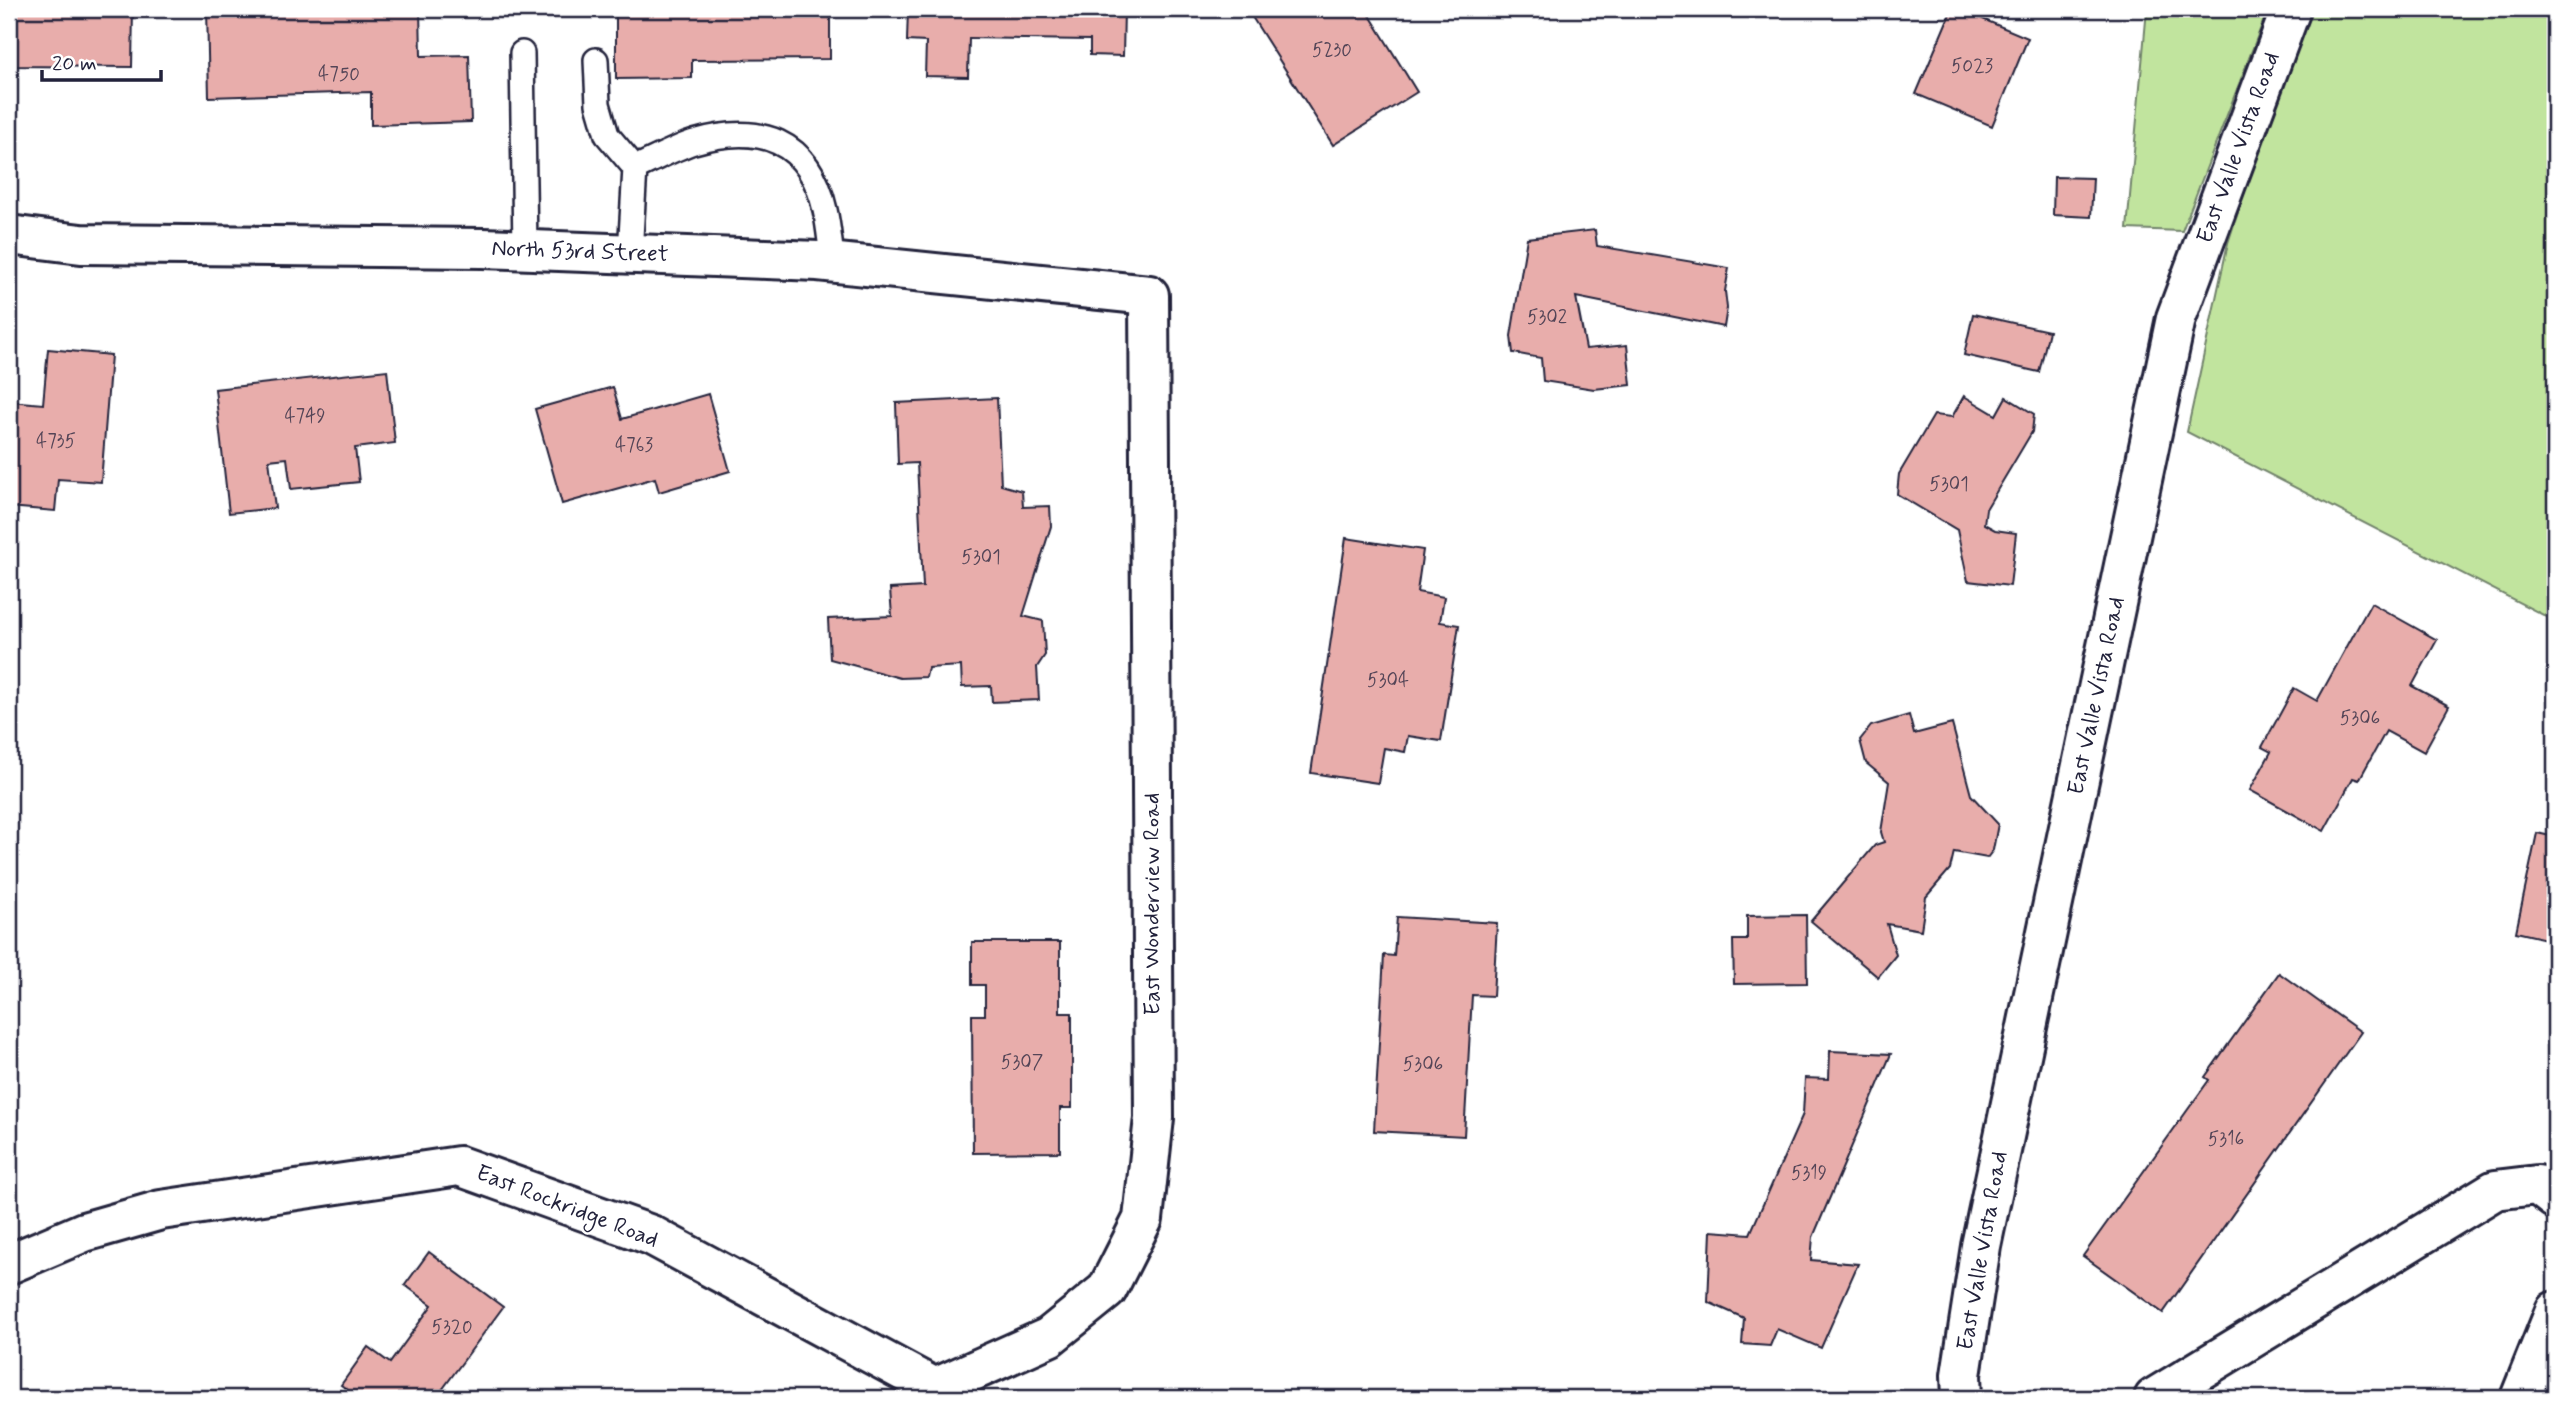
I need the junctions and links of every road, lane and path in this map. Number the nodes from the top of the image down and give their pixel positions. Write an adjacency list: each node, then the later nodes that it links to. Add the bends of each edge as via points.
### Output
1 (2291, 9): 14 (street, East Valle Vista Road, via 2176,318 1981,1246 1961,1375)
2 (522, 53): 6 (lane)
3 (596, 60): 4 (lane, via 598,104 607,135)
4 (635, 168): 7 (lane); 8 (lane, via 693,142 764,135 789,147 814,179 825,209)
5 (9, 235): 6 (street, North 53rd Street, via 81,244)
6 (525, 249): 7 (street, North 53rd Street)
7 (630, 254): 8 (street, North 53rd Street)
8 (833, 263): 9 (street, North 53rd Street)
9 (1149, 295): 13 (street, East Wonderview Road, via 1154,1118 1143,1219 1107,1290 1049,1337)
10 (2554, 1194): 15 (street, via 2538,1185 2495,1190)
11 (9, 1265): 13 (street, East Rockridge Road, via 84,1232 161,1210 459,1166 651,1235)
12 (2555, 1311): 16 (street)
13 (930, 1393)
14 (1962, 1398)
15 (2154, 1398)
16 (2520, 1398)

